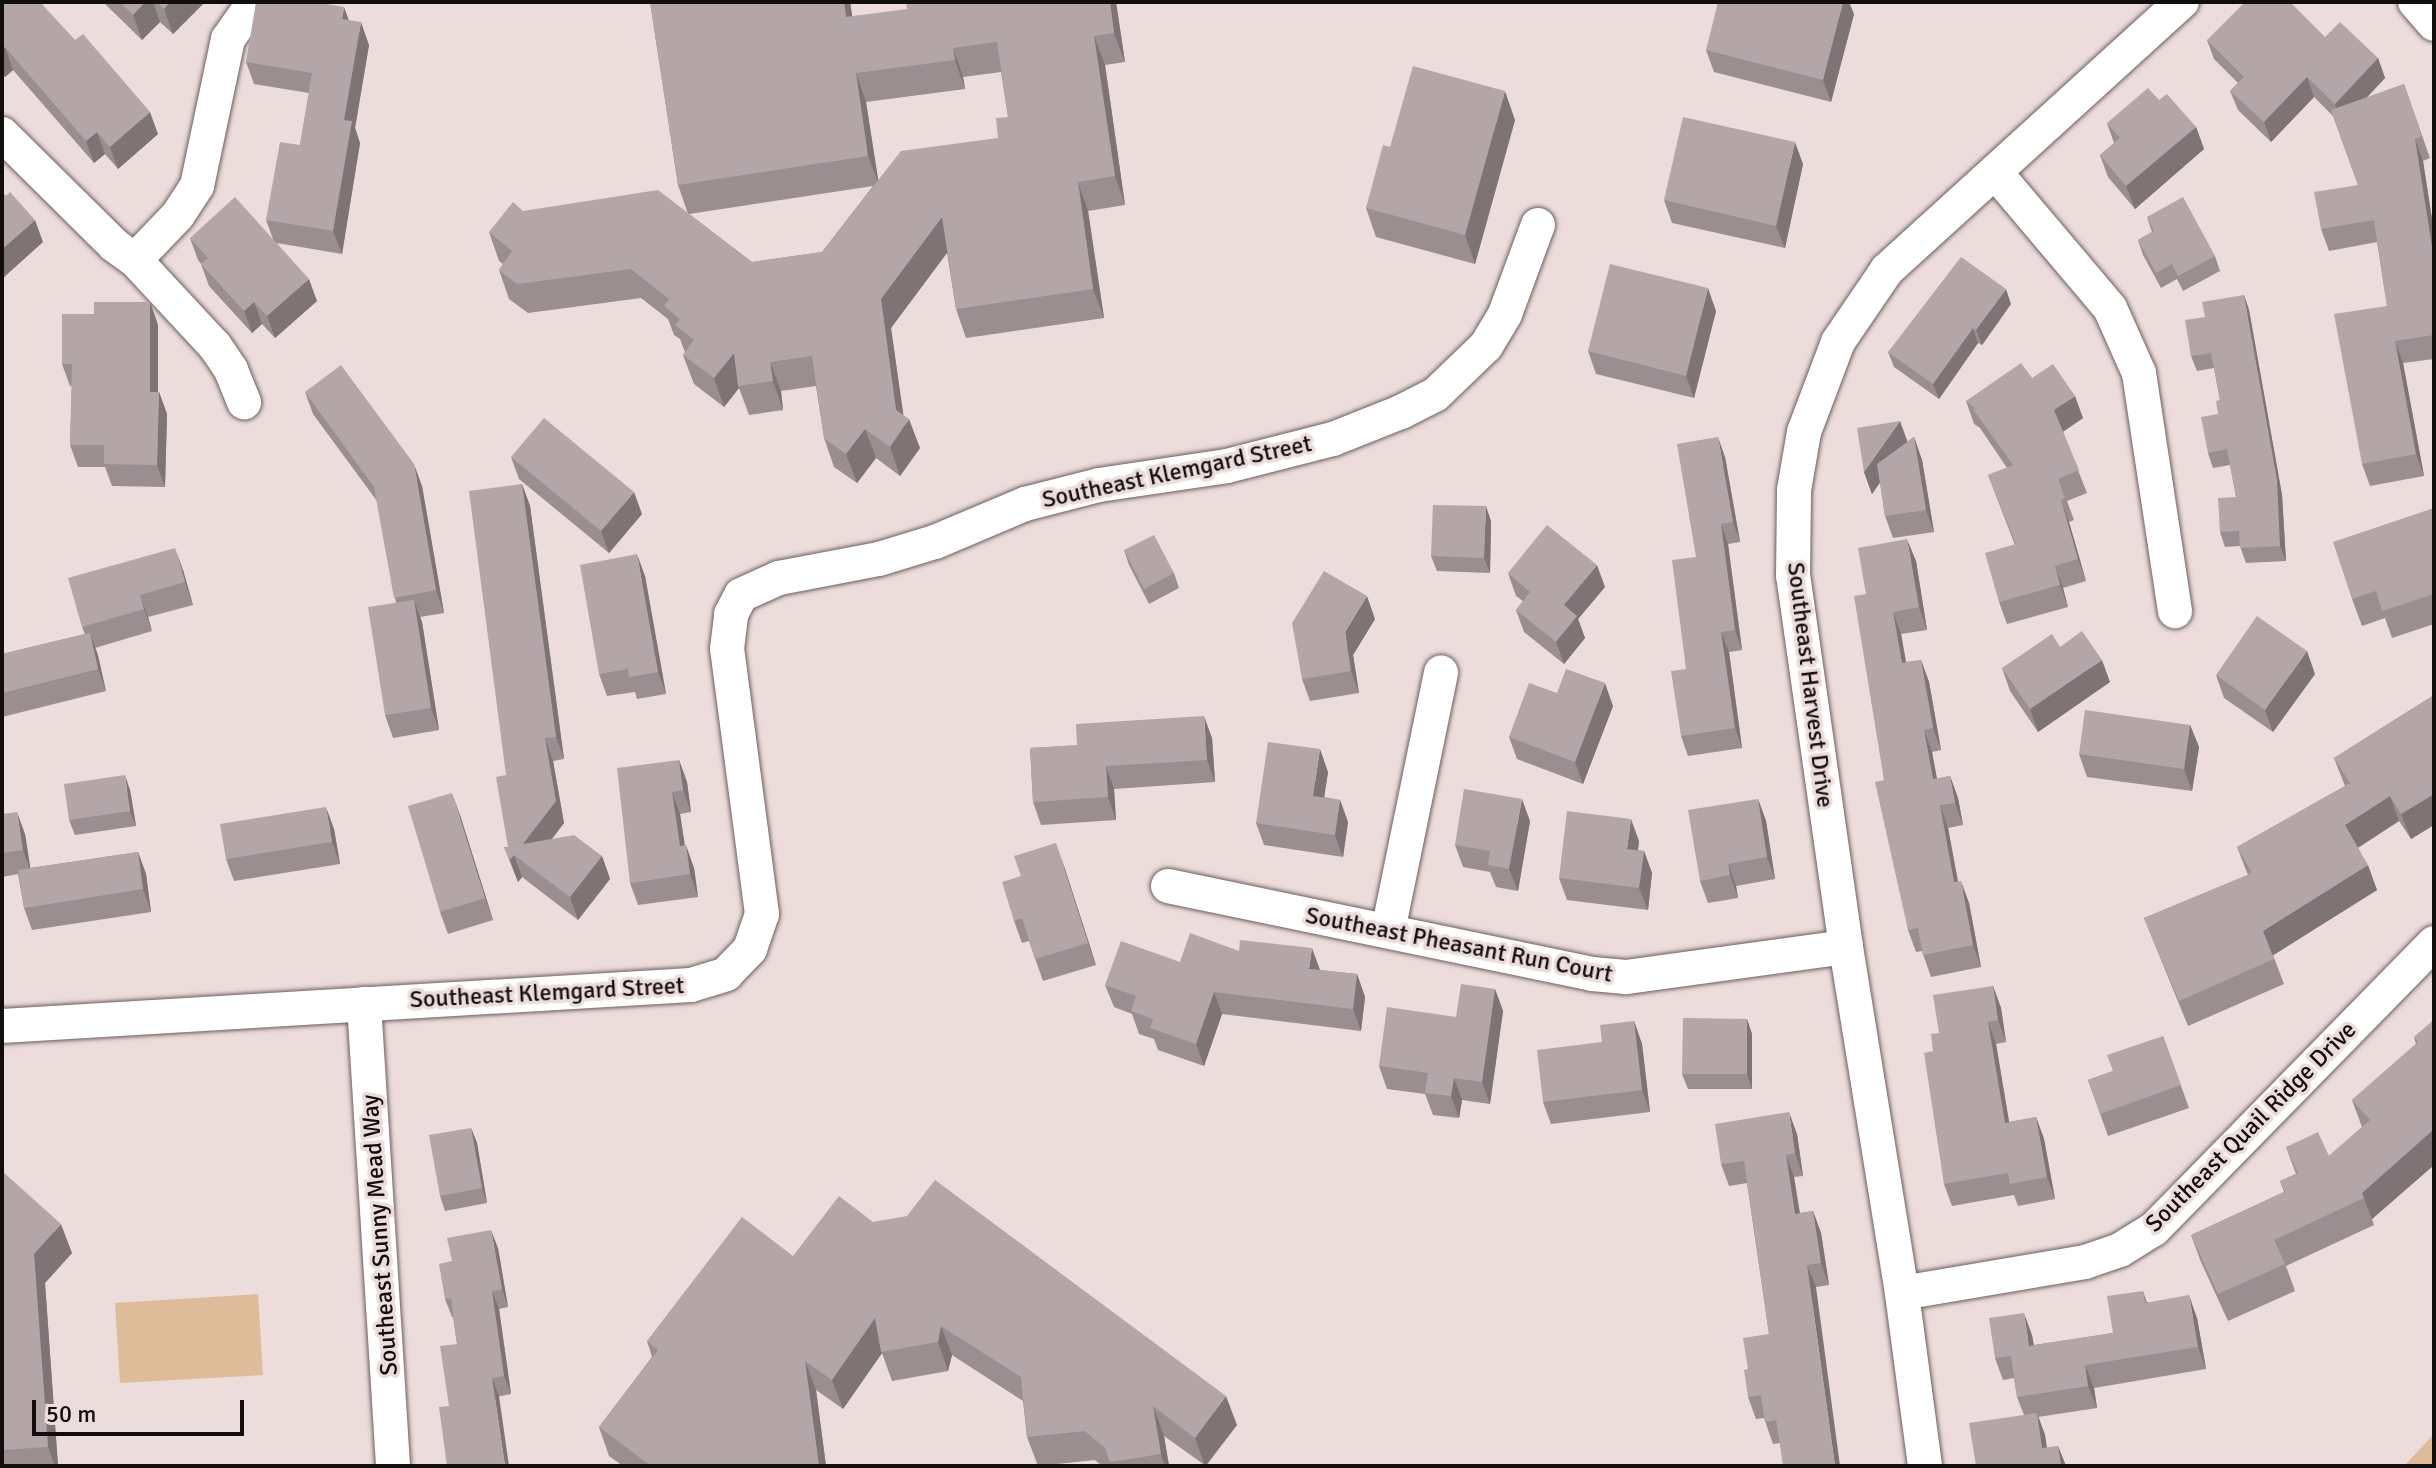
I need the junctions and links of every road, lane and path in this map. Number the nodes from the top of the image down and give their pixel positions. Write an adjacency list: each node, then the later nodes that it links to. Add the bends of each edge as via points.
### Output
1 (254, 2): 8 (street, via 228,39 197,186 178,215)
2 (2182, 2): 6 (street, Southeast Harvest Drive)
3 (2415, 2): 4 (street)
4 (2434, 24)
5 (2, 134): 8 (street)
6 (1995, 172): 10 (street, via 2110,308 2139,373); 15 (street, Southeast Harvest Drive, via 1887,270 1838,342 1804,432 1794,490 1793,576)
7 (1538, 225): 16 (street, Southeast Klemgard Street, via 1505,314 1486,346 1435,395 1401,412 1333,439 1227,466 1099,485 1025,504 935,542 779,578 741,595 731,614 727,649 762,914 750,949 726,974 691,985)
8 (135, 260): 9 (street, via 225,357)
9 (244, 402)
10 (2175, 611)
11 (1441, 672): 13 (street)
12 (1168, 886): 13 (street, Southeast Pheasant Run Court)
13 (1388, 931): 15 (street, Southeast Pheasant Run Court, via 1626,977)
14 (2434, 943): 18 (street, Southeast Quail Ridge Drive, via 2154,1229 2120,1250 2085,1262)
15 (1846, 947): 18 (street, Southeast Harvest Drive)
16 (364, 1004): 17 (street, Southeast Klemgard Street); 19 (street, Southeast Sunny Mead Way)
17 (2, 1026)
18 (1902, 1293): 20 (street, Southeast Harvest Drive)
19 (393, 1466)
20 (1925, 1466)

